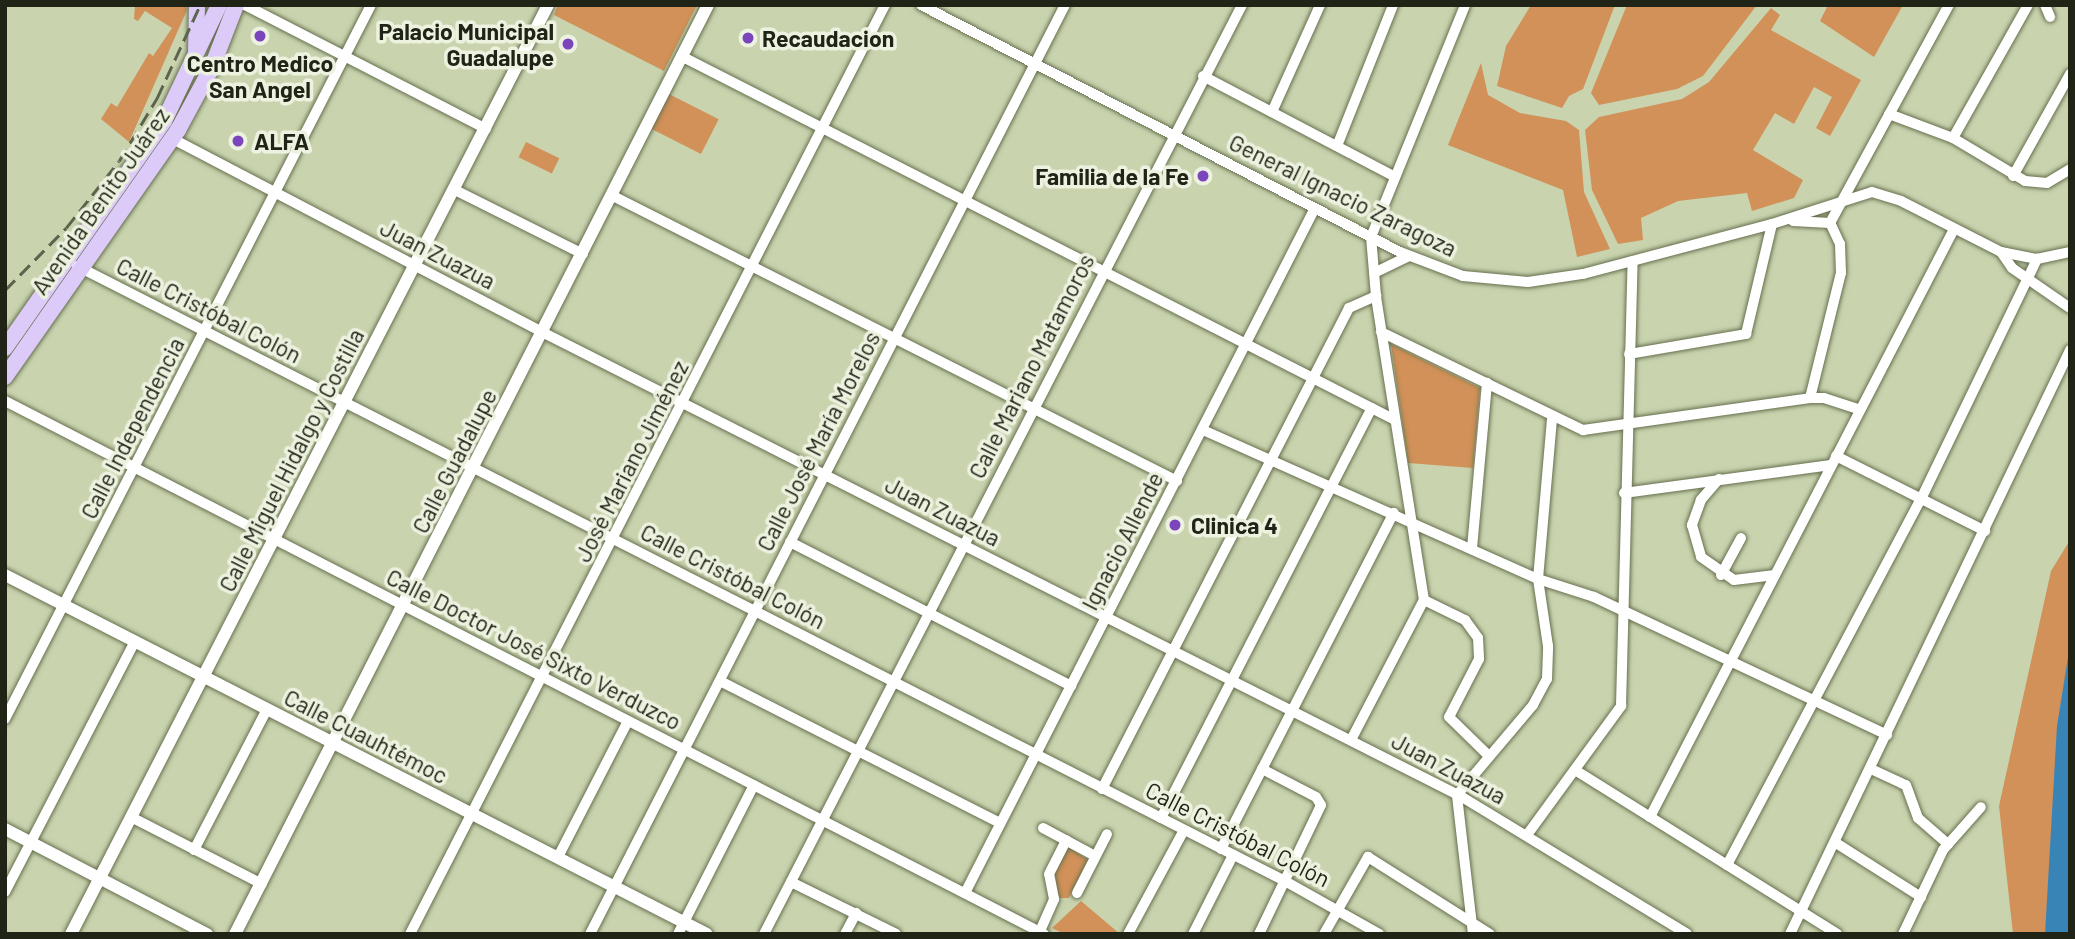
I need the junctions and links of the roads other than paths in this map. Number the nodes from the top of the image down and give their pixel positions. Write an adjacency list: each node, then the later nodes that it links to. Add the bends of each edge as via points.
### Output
1 (197, 5): 21 (main road)
2 (219, 5): 21 (main road, Avenida Benito Juárez)
3 (236, 5): 31 (main road, Avenida Benito Juárez, via 212,67)
4 (245, 5): 19 (street)
5 (371, 5): 19 (street, Calle Independencia)
6 (548, 5): 27 (street, Calle Miguel Hidalgo y Costilla)
7 (708, 5): 20 (street, Calle Guadalupe)
8 (885, 5): 28 (street, José Mariano Jiménez)
9 (921, 5): 22 (street, General Ignacio Zaragoza)
10 (1065, 5): 22 (street, Calle José María Morelos)
11 (1242, 5): 24 (street, Calle Mariano Matamoros)
12 (1320, 5): 25 (street)
13 (1393, 5): 32 (street)
14 (1465, 5): 35 (street)
15 (1949, 5): 26 (street)
16 (2028, 5): 30 (street)
17 (2045, 5): 18 (street)
18 (2049, 17)
19 (345, 57): 27 (street); 37 (street, Calle Independencia)
20 (681, 57): 28 (street); 38 (street, Calle Guadalupe)
21 (195, 61): 52 (main road, Avenida Benito Juárez, via 164,121)
22 (1035, 65): 29 (street, General Ignacio Zaragoza); 40 (street, Calle José María Morelos)
23 (2070, 74): 34 (street)
24 (1203, 76): 25 (street); 29 (street, Calle Mariano Matamoros)
25 (1272, 112): 32 (street)
26 (1889, 114): 30 (street); 39 (street)
27 (486, 129): 36 (street, Calle Miguel Hidalgo y Costilla)
28 (822, 129): 40 (street); 54 (street, José Mariano Jiménez)
29 (1172, 134): 41 (street, General Ignacio Zaragoza); 57 (street, Calle Mariano Matamoros)
30 (1953, 138): 34 (street)
31 (173, 139): 37 (street, Juan Zuazua); 56 (main road, Avenida Benito Juárez)
32 (1337, 146): 35 (street)
33 (2070, 169): 34 (street, via 2038,184)
34 (2013, 176)
35 (1395, 177): 46 (street)
36 (455, 190): 49 (street); 55 (street, Calle Miguel Hidalgo y Costilla)
37 (276, 195): 55 (street, Juan Zuazua); 62 (street, Calle Independencia)
38 (613, 195): 49 (street, Calle Guadalupe); 54 (street)
39 (1844, 198): 42 (street, General Ignacio Zaragoza); 43 (street); 45 (street, General Ignacio Zaragoza, via 1861,193 1886,195)
40 (963, 201): 57 (street); 65 (street, Calle José María Morelos)
41 (1315, 208): 46 (street, General Ignacio Zaragoza); 66 (street, Ignacio Allende)
42 (1787, 220): 43 (street); 44 (street, General Ignacio Zaragoza)
43 (1830, 223): 73 (street, via 1840,244 1841,273)
44 (1772, 225): 53 (street, General Ignacio Zaragoza); 69 (street, via 1746,334)
45 (1954, 229): 47 (street, General Ignacio Zaragoza); 79 (street)
46 (1371, 237): 50 (street, General Ignacio Zaragoza); 58 (street)
47 (2001, 252): 51 (street); 59 (street, General Ignacio Zaragoza, via 2008,265)
48 (2070, 253): 51 (street)
49 (583, 254): 63 (street, Calle Guadalupe)
50 (1409, 256): 53 (street, General Ignacio Zaragoza, via 1463,276 1518,282 1583,274); 58 (street)
51 (2037, 259): 59 (street)
52 (65, 260): 56 (street, Calle Cristóbal Colón); 67 (main road, Avenida Benito Juárez)
53 (1633, 261): 69 (street)
54 (753, 263): 65 (street); 76 (street, José Mariano Jiménez)
55 (415, 266): 63 (street, Juan Zuazua); 75 (street, Calle Miguel Hidalgo y Costilla)
56 (82, 268): 62 (street, Calle Cristóbal Colón); 70 (main road, Avenida Benito Juárez)
57 (1102, 270): 66 (street); 77 (street, Calle Mariano Matamoros)
58 (1374, 273): 60 (street)
59 (2030, 280): 61 (street, General Ignacio Zaragoza); 93 (street)
60 (1376, 296): 64 (street); 71 (street, via 1349,308)
61 (2070, 308)
62 (205, 332): 75 (street, Calle Cristóbal Colón); 86 (street, Calle Independencia)
63 (542, 332): 76 (street, Juan Zuazua); 87 (street, Calle Guadalupe)
64 (1381, 332): 72 (street); 81 (street)
65 (894, 339): 77 (street); 88 (street, Calle José María Morelos)
66 (1247, 345): 71 (street); 83 (street, Ignacio Allende)
67 (5, 348)
68 (2070, 350): 96 (street)
69 (1629, 354): 82 (street)
70 (5, 377)
71 (1313, 378): 78 (street); 84 (street)
72 (1486, 383): 80 (street); 102 (street)
73 (1810, 398): 79 (street); 82 (street)
74 (5, 401): 86 (street, Calle Doctor José Sixto Verduzco)
75 (345, 403): 87 (street, Calle Cristóbal Colón); 98 (street, Calle Miguel Hidalgo y Costilla)
76 (684, 404): 88 (street, Juan Zuazua); 99 (street, José Mariano Jiménez)
77 (1034, 408): 90 (street); 101 (street, Calle Mariano Matamoros)
78 (1372, 408): 81 (street); 91 (street)
79 (1860, 410): 85 (street)
80 (1552, 418): 82 (street, via 1583,430); 106 (street)
81 (1395, 420): 95 (street)
82 (1627, 424): 92 (street)
83 (1203, 430): 84 (street); 90 (street, Ignacio Allende)
84 (1271, 460): 91 (street); 115 (street)
85 (1834, 460): 89 (street); 93 (street); 104 (street)
86 (135, 467): 98 (street, Calle Doctor José Sixto Verduzco); 108 (street, Calle Independencia)
87 (472, 469): 99 (street, Calle Cristóbal Colón); 109 (street, Calle Guadalupe)
88 (824, 475): 100 (street, Calle José María Morelos); 101 (street, Juan Zuazua)
89 (1719, 479): 92 (street); 103 (street, via 1701,500 1692,525 1701,557)
90 (1177, 481): 113 (street, Ignacio Allende)
91 (1332, 486): 94 (street); 120 (street)
92 (1624, 493): 110 (street)
93 (1921, 499): 96 (street); 123 (street)
94 (1394, 513): 95 (street); 125 (street)
95 (1412, 521): 102 (street); 107 (street)
96 (1985, 531): 128 (street)
97 (1741, 538): 103 (street)
98 (273, 539): 109 (street, Calle Doctor José Sixto Verduzco); 117 (street, Calle Miguel Hidalgo y Costilla)
99 (615, 540): 111 (street, Calle Cristóbal Colón); 118 (street, José Mariano Jiménez)
100 (790, 542): 111 (street, Calle José María Morelos); 112 (street)
101 (965, 545): 112 (street, Calle Mariano Matamoros); 113 (street, Juan Zuazua)
102 (1472, 548): 106 (street)
103 (1721, 575): 104 (street, via 1747,582)
104 (1774, 575): 116 (street)
105 (5, 576): 108 (street, Calle Cuauhtémoc)
106 (1538, 579): 110 (street); 133 (street, via 1550,659 1547,679 1533,705)
107 (1424, 600): 129 (street); 133 (street, via 1465,620 1478,638 1479,659 1449,717)
108 (64, 606): 114 (street, Calle Cuauhtémoc); 126 (street, Calle Independencia)
109 (404, 606): 118 (street, Calle Doctor José Sixto Verduzco); 130 (street, Calle Guadalupe)
110 (1621, 609): 116 (street); 137 (street, via 1621,706)
111 (755, 612): 119 (street, Calle José María Morelos); 121 (street, Calle Cristóbal Colón)
112 (930, 614): 121 (street, Calle Mariano Matamoros); 122 (street)
113 (1107, 617): 115 (street, Juan Zuazua); 122 (street, Ignacio Allende)
114 (135, 642): 117 (street, Calle Cuauhtémoc); 154 (street)
115 (1173, 651): 120 (street, Juan Zuazua); 139 (street)
116 (1730, 661): 123 (street); 144 (street)
117 (203, 676): 124 (street, Calle Cuauhtémoc); 143 (street, Calle Miguel Hidalgo y Costilla)
118 (543, 677): 127 (street, Calle Doctor José Sixto Verduzco); 142 (street, José Mariano Jiménez)
119 (720, 681): 131 (street, Calle José María Morelos); 132 (street)
120 (1232, 681): 125 (street, Juan Zuazua); 145 (street)
121 (894, 682): 132 (street, Calle Mariano Matamoros); 134 (street, Calle Cristóbal Colón)
122 (1071, 686): 134 (street, Ignacio Allende)
123 (1814, 701): 128 (street); 162 (street)
124 (267, 709): 130 (street, Calle Cuauhtémoc); 157 (street)
125 (1292, 712): 129 (street, Juan Zuazua); 135 (street)
126 (5, 719)
127 (628, 721): 131 (street, Calle Doctor José Sixto Verduzco); 161 (street)
128 (1887, 735): 136 (street)
129 (1351, 740): 140 (street, Juan Zuazua)
130 (334, 744): 142 (street, Calle Cuauhtémoc); 166 (street, Calle Guadalupe)
131 (685, 750): 138 (street, Calle Doctor José Sixto Verduzco); 167 (street, Calle José María Morelos)
132 (858, 751): 146 (street, Calle Mariano Matamoros); 147 (street)
133 (1489, 755): 140 (street)
134 (1035, 757): 139 (street, Calle Cristóbal Colón); 147 (street, Ignacio Allende)
135 (1262, 769): 158 (street); 164 (street, via 1321,802)
136 (1871, 769): 155 (street); 156 (street, via 1906,785 1917,818)
137 (1575, 770): 144 (street); 152 (street)
138 (754, 785): 146 (street, Calle Doctor José Sixto Verduzco); 175 (street)
139 (1102, 789): 145 (street, Calle Cristóbal Colón)
140 (1457, 794): 152 (street, Juan Zuazua); 176 (street)
141 (1982, 807): 156 (street)
142 (472, 813): 161 (street, Calle Cuauhtémoc); 181 (street, José Mariano Jiménez)
143 (131, 817): 157 (street); 163 (street, Calle Miguel Hidalgo y Costilla)
144 (1650, 817): 162 (street)
145 (1161, 818): 150 (street, Calle Cristóbal Colón)
146 (822, 821): 165 (street, Calle Mariano Matamoros); 169 (street, Calle Doctor José Sixto Verduzco)
147 (1000, 823): 169 (street, Ignacio Allende)
148 (1043, 828): 153 (street)
149 (5, 829): 154 (street)
150 (1184, 830): 158 (street, Calle Cristóbal Colón); 187 (street)
151 (1107, 834): 160 (street)
152 (1527, 835): 193 (street, Juan Zuazua)
153 (1066, 840): 160 (street); 177 (street, via 1049,874 1054,900)
154 (31, 843): 163 (street); 168 (street)
155 (1836, 843): 171 (street); 173 (street)
156 (1948, 844): 171 (street)
157 (194, 849): 166 (street)
158 (1221, 849): 159 (street, Calle Cristóbal Colón)
159 (1233, 855): 164 (street, Calle Cristóbal Colón); 188 (street)
160 (1095, 856): 170 (street)
161 (558, 857): 167 (street, Calle Cuauhtémoc)
162 (1727, 865): 173 (street)
163 (100, 877): 178 (street, Calle Miguel Hidalgo y Costilla); 179 (street)
164 (1285, 881): 172 (street, Calle Cristóbal Colón); 189 (street)
165 (790, 882): 174 (street); 184 (street, Calle Mariano Matamoros)
166 (262, 884): 180 (street, Calle Guadalupe)
167 (614, 886): 175 (street, Calle Cuauhtémoc); 182 (street, Calle José María Morelos)
168 (5, 892)
169 (965, 893): 177 (street, Calle Doctor José Sixto Verduzco)
170 (1077, 893)
171 (1920, 897): 196 (street)
172 (1337, 908): 176 (street, via 1365,858); 190 (street); 191 (street, Calle Cristóbal Colón)
173 (1801, 912): 194 (street); 195 (street)
174 (856, 913): 185 (street); 186 (street)
175 (681, 928): 183 (street, Calle Cuauhtémoc)
176 (1473, 928): 192 (street)
177 (1042, 933)
178 (71, 934)
179 (207, 934)
180 (235, 934)
181 (410, 934)
182 (590, 934)
183 (707, 934)
184 (764, 934)
185 (845, 934)
186 (896, 934)
187 (1128, 934)
188 (1193, 934)
189 (1259, 934)
190 (1324, 934)
191 (1379, 934)
192 (1490, 934)
193 (1687, 934)
194 (1790, 934)
195 (1837, 934)
196 (1903, 934)

